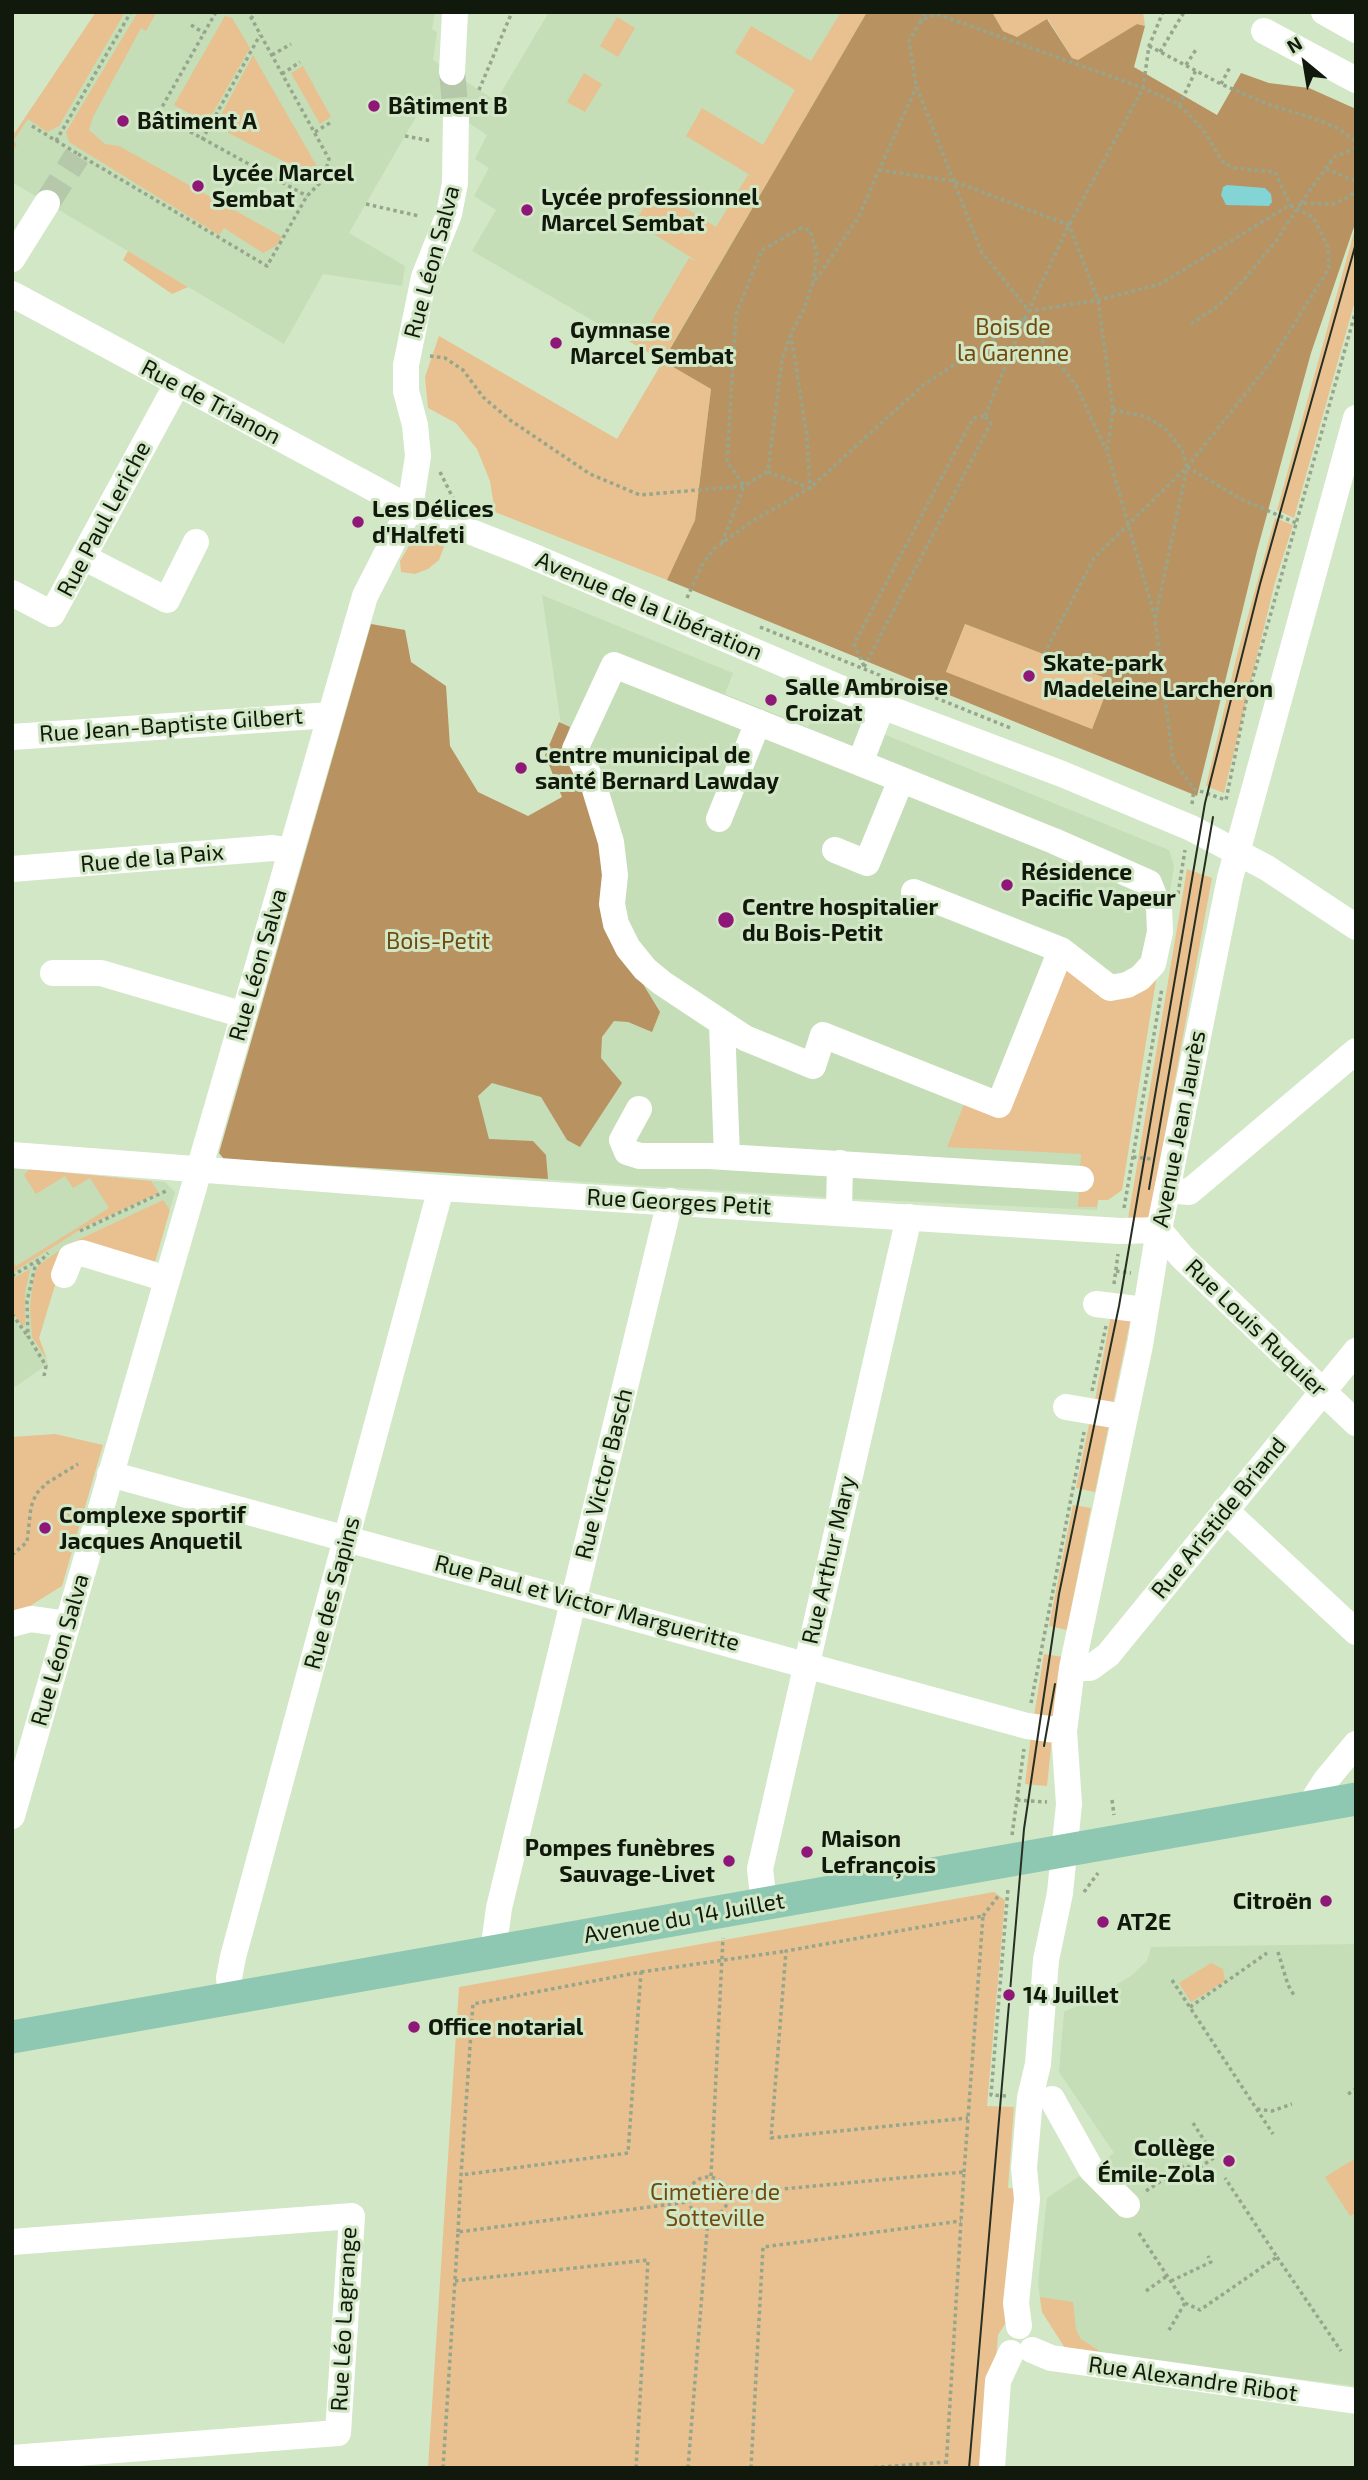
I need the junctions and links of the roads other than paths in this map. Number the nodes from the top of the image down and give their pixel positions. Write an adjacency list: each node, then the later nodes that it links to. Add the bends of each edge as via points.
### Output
1 (455, 12): 5 (street)
2 (1324, 12): 3 (street)
3 (1356, 30)
4 (1264, 31): 6 (street)
5 (452, 72)
6 (1356, 80)
7 (456, 114): 13 (street, Rue Léon Salva, via 456,173 449,214 424,277 406,365 418,457)
8 (47, 203): 9 (street)
9 (12, 259)
10 (12, 294): 11 (street, Rue de Trianon)
11 (177, 384): 13 (street, Rue de Trianon); 15 (street, Rue Paul Leriche)
12 (1356, 418): 26 (street, Avenue Jean Jaurès)
13 (410, 508): 17 (street, Avenue de la Libération); 18 (street, Rue Léon Salva, via 365,596)
14 (196, 542): 15 (street, via 167,600)
15 (83, 557): 16 (street, Rue Paul Leriche, via 52,614)
16 (12, 593)
17 (882, 706): 21 (street); 26 (street, Avenue de la Libération, via 1062,774)
18 (330, 715): 20 (street, Rue Jean-Baptiste Gilbert); 25 (street, Rue Léon Salva)
19 (758, 723): 21 (street); 23 (street); 33 (street, via 614,665 575,749 593,783 611,842 612,904 628,948 654,976)
20 (12, 737)
21 (860, 763): 22 (street)
22 (901, 780): 24 (street, via 867,863); 30 (street, via 1149,883 1157,896 1160,932 1153,964 1140,978 1110,988)
23 (719, 819)
24 (835, 850)
25 (291, 851): 27 (street, Rue de la Paix, via 273,848); 32 (street, Rue Léon Salva)
26 (1236, 852): 29 (street, Avenue de la Libération); 42 (street, Avenue Jean Jaurès)
27 (12, 869)
28 (914, 892): 30 (street)
29 (1351, 915)
30 (1061, 950): 33 (street, via 999,1105 823,1035 813,1066)
31 (53, 973): 32 (street, via 101,973)
32 (244, 1015): 39 (street, Rue Léon Salva)
33 (722, 1024): 37 (street)
34 (1356, 1051): 42 (street, via 1189,1192)
35 (639, 1109): 37 (street, via 622,1140 627,1152)
36 (12, 1155): 39 (street, Rue Georges Petit)
37 (727, 1157): 38 (street)
38 (840, 1163): 40 (street); 44 (street)
39 (199, 1172): 41 (street, Rue Georges Petit); 48 (street, Rue Léon Salva)
40 (1081, 1179)
41 (441, 1188): 43 (street, Rue Georges Petit); 58 (street, Rue des Sapins)
42 (1167, 1190): 46 (street, Avenue Jean Jaurès)
43 (670, 1201): 44 (street, Rue Georges Petit); 59 (street, Rue Victor Basch)
44 (839, 1212): 45 (street, Rue Georges Petit)
45 (909, 1216): 46 (street, Rue Georges Petit); 63 (street, Rue Arthur Mary)
46 (1159, 1230): 50 (street, Avenue Jean Jaurès); 52 (street, Rue Louis Ruquier)
47 (64, 1275): 48 (street, via 71,1257 82,1253)
48 (167, 1279): 56 (street, Rue Léon Salva)
49 (1096, 1304): 50 (street)
50 (1146, 1310): 54 (street, Avenue Jean Jaurès)
51 (1356, 1351): 52 (street, Rue Aristide Briand)
52 (1322, 1392): 55 (street, Rue Louis Ruquier); 57 (street, Rue Aristide Briand)
53 (1066, 1407): 54 (street)
54 (1125, 1417): 64 (street, Avenue Jean Jaurès)
55 (1356, 1423)
56 (110, 1474): 58 (street, Rue Paul et Victor Margueritte); 61 (street, Rue Léon Salva)
57 (1225, 1510): 62 (street); 64 (street, Rue Aristide Briand, via 1108,1655 1090,1668)
58 (347, 1538): 59 (street, Rue Paul et Victor Margueritte); 73 (street, Rue des Sapins, via 233,1956)
59 (573, 1600): 63 (street, Rue Paul et Victor Margueritte); 72 (street, Rue Victor Basch, via 499,1908)
60 (12, 1624): 61 (street, via 31,1619)
61 (67, 1624): 69 (street, Rue Léon Salva)
62 (1356, 1632)
63 (805, 1663): 65 (street, Rue Paul et Victor Margueritte, via 1021,1725); 71 (street, Rue Arthur Mary, via 760,1869)
64 (1072, 1668): 65 (street, Avenue Jean Jaurès)
65 (1064, 1731): 70 (street, Avenue Jean Jaurès, via 1069,1804)
66 (1356, 1744): 68 (street)
67 (1356, 1799): 68 (main road, Avenue du 14 Juillet)
68 (1308, 1808): 70 (main road, Avenue du 14 Juillet)
69 (12, 1816)
70 (1064, 1851): 71 (main road, Avenue du 14 Juillet); 78 (street, Avenue Jean Jaurès, via 1046,1960 1038,2064 1046,2083 1040,2168 1027,2199 1016,2303 1018,2326 1006,2334 1005,2345)
71 (764, 1904): 72 (main road, Avenue du 14 Juillet)
72 (493, 1952): 73 (main road, Avenue du 14 Juillet)
73 (232, 1998): 74 (main road, Avenue du 14 Juillet)
74 (12, 2037)
75 (1052, 2099): 76 (street, via 1091,2169)
76 (1127, 2205)
77 (12, 2242): 80 (street, Rue Léo Lagrange, via 352,2216 338,2433)
78 (1021, 2351): 79 (street, Rue Alexandre Ribot); 81 (street, via 998,2381)
79 (1356, 2401)
80 (12, 2458)
81 (992, 2468)

